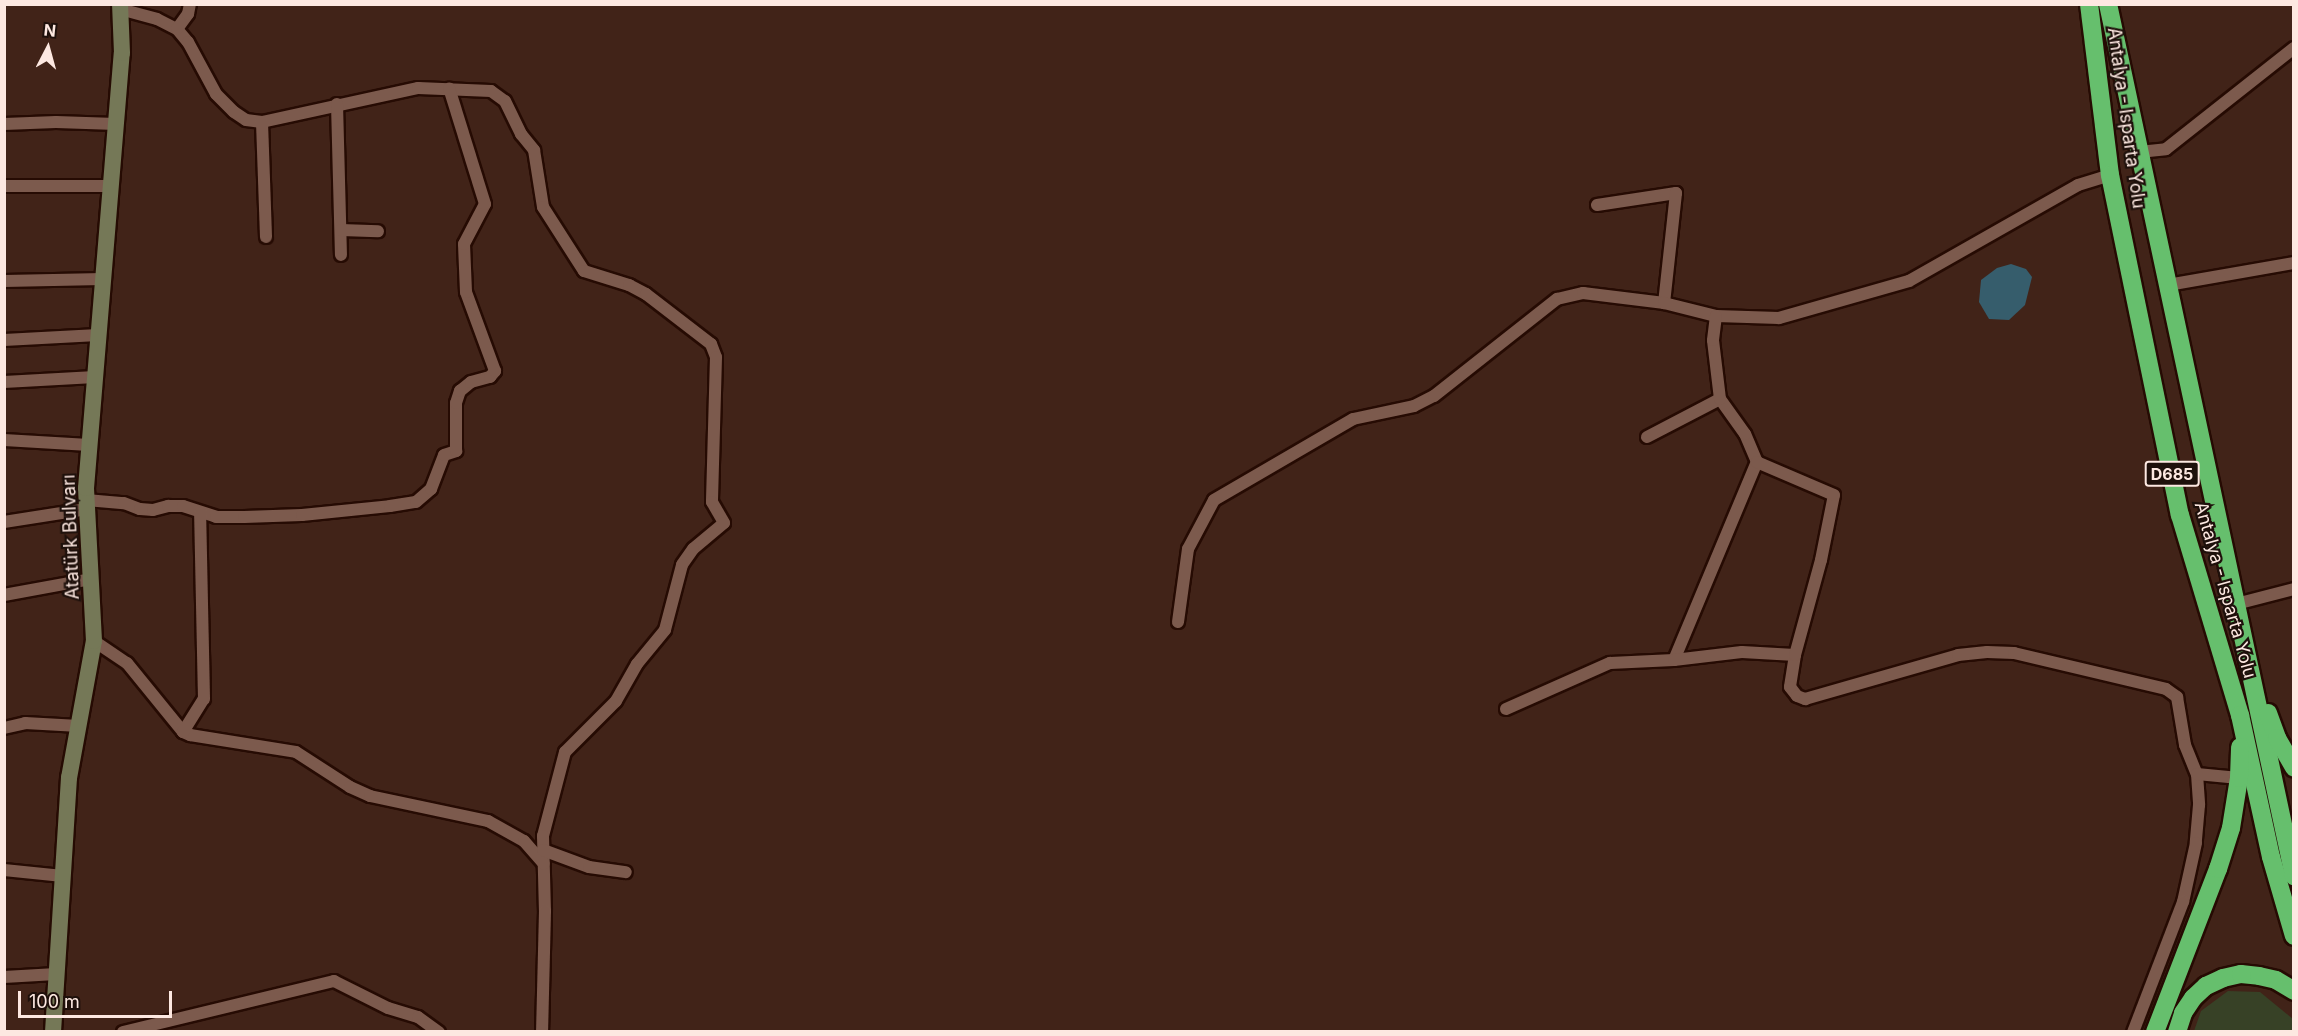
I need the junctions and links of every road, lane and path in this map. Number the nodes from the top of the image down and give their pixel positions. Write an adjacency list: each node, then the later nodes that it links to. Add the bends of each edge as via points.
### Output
1 (190, 4): 5 (street, via 188,14)
2 (2089, 4): 13 (highway, Antalya - Isparta Yolu / D685)
3 (2108, 4): 12 (highway, Antalya - Isparta Yolu / D685)
4 (120, 7): 5 (street); 11 (street, Atatürk Bulvarı, via 122,53)
5 (177, 28): 9 (street, via 216,94 246,120)
6 (2294, 48): 12 (street, via 2166,149)
7 (450, 88): 8 (street, via 418,88); 37 (street, via 485,204 464,244 466,292 495,371 460,391 456,403 456,451 444,455 432,489 416,502 302,514 216,517); 56 (street, via 491,91 506,101 521,134 534,150 543,207 584,271 646,294 698,332 716,357 712,502 724,524 693,549 682,565 665,630 637,664 616,701 565,752 543,836)
8 (338, 104): 9 (street); 17 (street)
9 (262, 122): 19 (street)
10 (4, 124): 11 (street)
11 (116, 124): 15 (street, Atatürk Bulvarı)
12 (2139, 152): 24 (highway, Antalya - Isparta Yolu / D685)
13 (2110, 175): 26 (street, via 2078,184 1909,281 1779,318); 49 (highway, Antalya - Isparta Yolu / D685, via 2180,515)
14 (4, 186): 15 (street)
15 (111, 186): 22 (street, Atatürk Bulvarı)
16 (1597, 205): 25 (street, via 1676,193)
17 (340, 230): 18 (street); 20 (street)
18 (378, 231)
19 (266, 237)
20 (341, 255)
21 (2294, 263): 24 (street)
22 (103, 279): 23 (street); 27 (street, Atatürk Bulvarı)
23 (4, 281)
24 (2168, 285): 42 (highway, Antalya - Isparta Yolu / D685)
25 (1664, 303): 26 (street); 43 (street, via 1582,293 1557,299 1434,396 1414,406 1353,418 1214,500 1188,549)
26 (1716, 316): 31 (street, via 1713,340)
27 (98, 335): 28 (street); 29 (street, Atatürk Bulvarı)
28 (4, 340)
29 (95, 377): 30 (street); 34 (street, Atatürk Bulvarı)
30 (4, 382)
31 (1720, 399): 32 (street); 35 (street, via 1745,434)
32 (1647, 437)
33 (4, 440): 34 (street)
34 (89, 445): 36 (street, Atatürk Bulvarı)
35 (1757, 462): 45 (street, via 1834,495); 47 (street)
36 (87, 505): 37 (street, via 124,503 153,510 183,506); 38 (street); 39 (street, Atatürk Bulvarı)
37 (200, 513): 52 (street, via 204,699)
38 (4, 522)
39 (91, 579): 41 (street); 44 (street, Atatürk Bulvarı)
40 (2294, 589): 42 (street)
41 (4, 595)
42 (2236, 604): 46 (highway, Antalya - Isparta Yolu / D685)
43 (1178, 622)
44 (94, 641): 50 (street, Atatürk Bulvarı); 52 (street, via 127,663)
45 (1795, 655): 47 (street, via 1742,652); 54 (street, via 1790,687 1805,699 1958,656 1987,652 2014,653 2166,689 2179,701 2186,745)
46 (2247, 655): 53 (highway, via 2277,738); 61 (highway, Antalya - Isparta Yolu / D685)
47 (1674, 660): 48 (street, via 1610,663)
48 (1506, 709)
49 (2240, 715): 55 (highway); 62 (highway, Antalya - Isparta Yolu / D685, via 2271,856)
50 (79, 726): 51 (street, via 25,723); 60 (street, Atatürk Bulvarı, via 69,778)
51 (4, 728)
52 (183, 732): 57 (street, via 296,752 370,796 488,821 524,842)
53 (2294, 768)
54 (2197, 774): 55 (street); 70 (street, via 2198,821 2188,884)
55 (2240, 778): 71 (highway, via 2218,870)
56 (543, 850): 57 (street); 59 (street, via 588,867)
57 (544, 864): 69 (street)
58 (4, 870): 60 (street)
59 (626, 872)
60 (63, 876): 63 (street, Atatürk Bulvarı)
61 (2294, 876)
62 (2294, 936)
63 (56, 975): 64 (street); 66 (street, Atatürk Bulvarı)
64 (4, 977)
65 (2294, 991): 72 (highway, via 2276,980 2259,976 2223,978 2193,998)
66 (53, 1032)
67 (123, 1032): 68 (street, via 334,981 388,1008 418,1017)
68 (439, 1032)
69 (542, 1032)
70 (2133, 1032)
71 (2155, 1032)
72 (2177, 1032)

